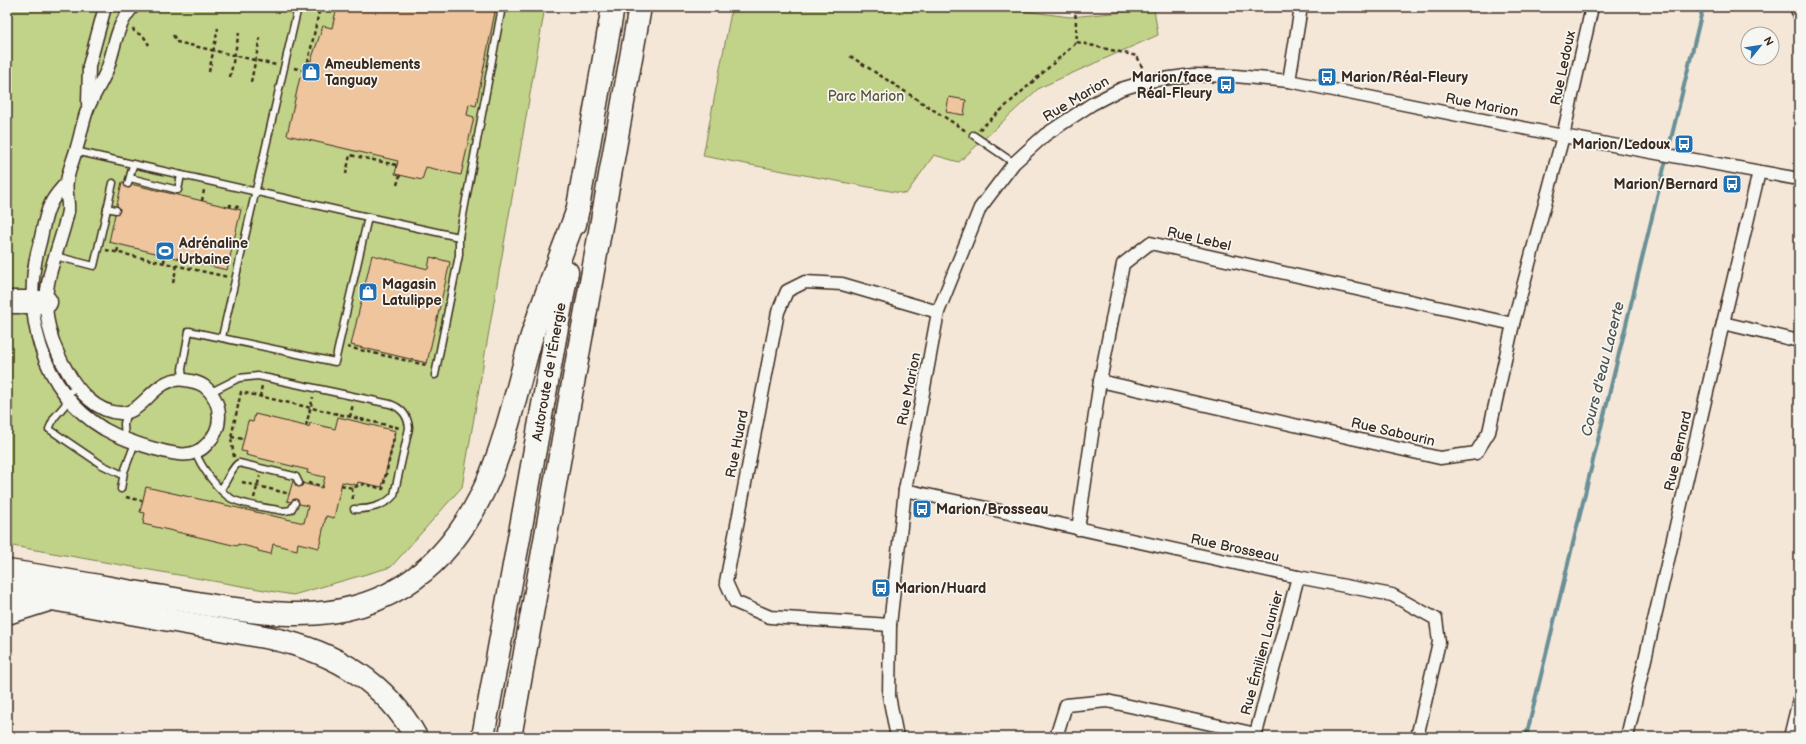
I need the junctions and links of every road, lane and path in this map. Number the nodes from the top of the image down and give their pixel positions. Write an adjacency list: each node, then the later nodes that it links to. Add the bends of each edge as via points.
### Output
1 (105, 7): 31 (street, via 89,66)
2 (133, 7): 31 (street, via 121,24 108,69)
3 (298, 7): 47 (lane)
4 (320, 7): 25 (path, via 307,71 294,68)
5 (502, 7): 55 (lane)
6 (614, 7): 52 (highway, Autoroute de l'Énergie)
7 (640, 7): 114 (highway, Autoroute de l'Énergie)
8 (1075, 7): 18 (path)
9 (1301, 7): 29 (street)
10 (1592, 7): 33 (street, Rue Ledoux)
11 (1796, 7): 12 (street)
12 (1799, 14)
13 (133, 27): 19 (path)
14 (218, 28): 20 (path)
15 (239, 33): 21 (path)
16 (173, 35): 20 (path, via 177,42)
17 (260, 38): 23 (path)
18 (1077, 42): 28 (path, via 1137,56); 32 (path)
19 (149, 45)
20 (213, 51): 21 (path); 26 (path)
21 (234, 56): 23 (path); 27 (path)
22 (850, 56): 32 (path)
23 (255, 61): 24 (path); 30 (path)
24 (278, 66)
25 (293, 70)
26 (208, 72)
27 (230, 77)
28 (1148, 81): 29 (street, Rue Marion, via 1193,75); 35 (street, Rue Marion, via 1121,89 1092,104 1045,135)
29 (1288, 81): 33 (street, Rue Marion)
30 (251, 82)
31 (88, 108): 34 (street)
32 (973, 135): 35 (lane)
33 (1563, 136): 38 (street, Rue Marion); 69 (street, Rue Sabourin)
34 (76, 151): 36 (lane); 43 (street)
35 (1014, 163): 67 (street, Rue Marion, via 980,208)
36 (133, 164): 41 (lane); 41 (lane, via 129,181 178,190)
37 (397, 165): 39 (path, via 350,155)
38 (1759, 172): 42 (street, Rue Marion); 68 (street, Rue Bernard)
39 (346, 174)
40 (400, 174): 45 (path)
41 (181, 176): 47 (lane)
42 (1799, 179)
43 (66, 183): 58 (street, via 68,208); 66 (street, via 51,202 34,262 31,286)
44 (113, 183): 49 (lane)
45 (397, 185)
46 (204, 190): 48 (path)
47 (256, 192): 54 (lane); 70 (lane)
48 (202, 201)
49 (107, 208): 53 (lane); 58 (lane, via 94,266)
50 (230, 208): 51 (path, via 230,205)
51 (244, 208)
52 (578, 209): 104 (highway, via 531,341 503,441 484,490 454,539 427,568 403,587 378,600 349,609 290,614 214,606); 113 (highway, Autoroute de l'Énergie)
53 (116, 210)
54 (368, 217): 55 (lane); 70 (lane, via 335,362)
55 (459, 237): 74 (lane, via 459,255)
56 (119, 244): 57 (path)
57 (117, 252): 59 (path, via 106,249); 61 (path)
58 (55, 256): 66 (street, via 48,287)
59 (105, 256)
60 (165, 256): 61 (path)
61 (164, 262): 62 (path)
62 (177, 265): 63 (path); 64 (path)
63 (228, 277)
64 (173, 283)
65 (7, 302): 66 (highway)
66 (39, 302): 77 (street, via 62,364); 79 (street, via 34,326 51,371)
67 (938, 312): 97 (street, Rue Marion); 109 (street, Rue Huard, via 842,284 805,282 787,291 778,312 726,582 735,602 770,617)
68 (1723, 322): 72 (street); 118 (street, Rue Bernard)
69 (1513, 324): 76 (street, Rue Sabourin, via 1490,432 1476,453 1440,458); 76 (street, Rue Lebel, via 1150,243 1123,264)
70 (222, 337): 75 (lane, via 189,331 182,369)
71 (348, 341): 73 (path, via 347,346)
72 (1799, 341)
73 (426, 366)
74 (435, 375)
75 (183, 379): 78 (street, via 199,384); 82 (street, via 165,383)
76 (1100, 381): 103 (street, Rue Lebel)
77 (77, 386): 79 (lane); 82 (street, via 100,407)
78 (211, 392): 88 (street, via 218,408 218,426 210,441); 102 (lane, via 234,380 253,376 390,404 401,410 408,420 409,428 394,495 378,505)
79 (67, 395): 87 (street, via 98,425); 90 (lane, via 65,405 49,429 102,465)
80 (352, 405): 83 (path)
81 (310, 408): 83 (path); 84 (path); 85 (path, via 241,392)
82 (126, 413): 87 (lane, via 124,424)
83 (350, 417): 93 (path, via 398,428 383,489 364,484 352,488)
84 (306, 426)
85 (231, 437): 86 (path); 89 (path)
86 (244, 439)
87 (130, 441): 88 (street, via 178,454); 90 (lane)
88 (196, 453): 96 (lane, via 201,464)
89 (233, 455)
90 (124, 475): 95 (lane)
91 (242, 482): 98 (path)
92 (302, 482): 94 (path); 96 (lane, via 294,476 239,463)
93 (341, 485)
94 (323, 486)
95 (121, 489)
96 (221, 489): 101 (lane, via 236,500 284,511 291,510)
97 (905, 490): 103 (street, Rue Brosseau); 109 (street, Rue Marion)
98 (290, 494)
99 (127, 497): 100 (path)
100 (143, 501)
101 (295, 503)
102 (354, 509)
103 (1078, 529): 105 (street, Rue Brosseau)
104 (11, 569)
105 (1298, 578): 111 (street, Rue Émilien Launier); 117 (street, Rue Brosseau, via 1392,595 1436,619 1439,642)
106 (7, 592): 107 (highway)
107 (51, 599): 108 (highway); 112 (highway, via 270,638 319,652 353,670 380,690 400,711)
108 (7, 613)
109 (890, 625): 115 (street, Rue Marion, via 889,696)
110 (1799, 700): 119 (street)
111 (1256, 736): 116 (street, via 1107,701 1066,705)
112 (416, 737)
113 (483, 737)
114 (511, 737)
115 (897, 737)
116 (1056, 737)
117 (1417, 737)
118 (1627, 737)
119 (1790, 737)

